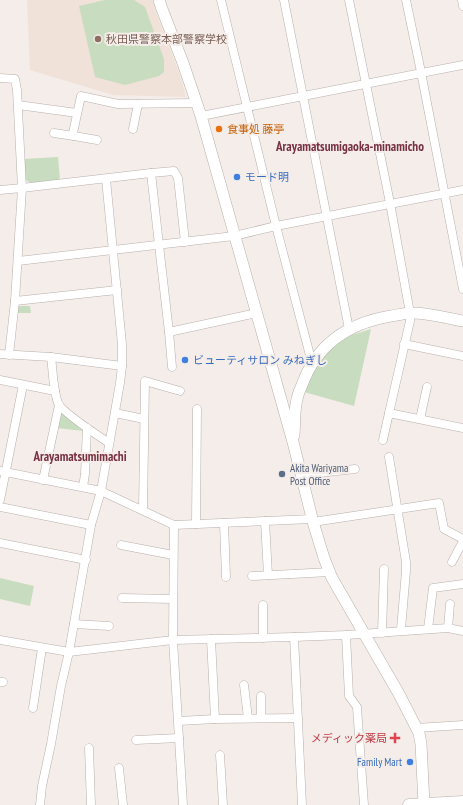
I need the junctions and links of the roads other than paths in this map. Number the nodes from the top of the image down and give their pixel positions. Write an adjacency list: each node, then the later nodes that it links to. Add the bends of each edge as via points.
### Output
1 (159, 0): 13 (street)
2 (221, 0): 16 (street)
3 (284, 0): 12 (street)
4 (349, 0): 11 (street)
5 (406, 0): 9 (street)
6 (462, 0): 7 (street)
7 (463, 6)
8 (463, 65): 9 (street)
9 (421, 72): 11 (street); 28 (street)
10 (0, 78): 15 (street, via 15,79)
11 (366, 84): 12 (street); 29 (street)
12 (303, 97): 16 (street); 30 (street)
13 (196, 103): 14 (street); 18 (street)
14 (138, 104): 17 (street, via 118,104 81,96); 19 (street)
15 (18, 105): 17 (street); 25 (street)
16 (248, 108): 18 (street); 31 (street)
17 (77, 113): 21 (street)
18 (201, 116): 32 (street)
19 (133, 129)
20 (54, 133): 21 (street)
21 (74, 136): 22 (street)
22 (97, 140)
23 (151, 173): 24 (street); 33 (street, via 174,171 178,178); 34 (street)
24 (106, 179): 25 (street); 35 (street)
25 (22, 188): 26 (street); 36 (street)
26 (0, 190)
27 (463, 190): 28 (street)
28 (444, 193): 29 (street); 37 (street)
29 (390, 203): 30 (street); 40 (street)
30 (326, 216): 31 (street); 43 (street)
31 (276, 226): 32 (street); 50 (street)
32 (234, 236): 33 (street); 41 (street)
33 (185, 242): 34 (street)
34 (159, 245): 35 (street); 44 (street)
35 (113, 250): 36 (street); 38 (street)
36 (18, 261): 39 (street)
37 (463, 289)
38 (117, 290): 39 (street); 51 (street)
39 (15, 301): 47 (street)
40 (410, 313): 42 (street); 43 (street, via 380,318); 45 (street)
41 (257, 314): 44 (street); 67 (street)
42 (463, 321)
43 (349, 329): 50 (street, via 333,339)
44 (169, 332): 52 (street)
45 (404, 344): 48 (street); 61 (street)
46 (0, 354): 47 (street)
47 (9, 354): 49 (street)
48 (463, 356)
49 (51, 357): 51 (street); 56 (street)
50 (312, 363): 67 (street, via 297,399)
51 (122, 366): 60 (street)
52 (172, 367)
53 (0, 380): 54 (street)
54 (23, 385): 56 (street); 71 (street)
55 (427, 387): 63 (street)
56 (55, 391): 58 (street)
57 (180, 391): 62 (street, via 145,381)
58 (59, 405): 64 (street); 73 (street)
59 (197, 409): 84 (street)
60 (115, 413): 62 (street); 68 (street)
61 (389, 413): 63 (street); 66 (street)
62 (144, 419): 79 (street)
63 (420, 419): 65 (street)
64 (87, 428): 68 (street); 74 (street, via 86,474)
65 (463, 428)
66 (383, 440)
67 (293, 442): 72 (street)
68 (109, 443): 75 (street)
69 (389, 457): 78 (street)
70 (355, 469): 72 (street)
71 (3, 471): 73 (street); 76 (street)
72 (301, 475): 81 (street)
73 (43, 480): 74 (street)
74 (83, 487): 75 (street)
75 (101, 491): 79 (street); 85 (street)
76 (0, 500)
77 (0, 507): 85 (street)
78 (398, 509): 81 (street); 86 (street, via 439,503 444,529); 105 (street, via 406,571)
79 (143, 510): 83 (street)
80 (265, 521): 81 (street); 82 (street); 94 (street)
81 (312, 521): 93 (street)
82 (224, 523): 84 (street); 96 (street)
83 (174, 524): 84 (street); 89 (street)
84 (196, 524)
85 (92, 525): 90 (street)
86 (463, 540): 91 (street)
87 (0, 542): 90 (street)
88 (121, 545): 89 (street)
89 (173, 555): 99 (street)
90 (86, 560): 102 (street)
91 (452, 562)
92 (384, 569): 108 (street)
93 (330, 572): 94 (street); 109 (street)
94 (268, 575): 95 (street)
95 (252, 576)
96 (226, 577)
97 (463, 584): 106 (street, via 433,588)
98 (122, 598): 99 (street)
99 (173, 599): 115 (street)
100 (450, 604): 104 (street)
101 (263, 605): 111 (street)
102 (74, 624): 103 (street); 117 (street)
103 (109, 626)
104 (448, 628): 106 (street); 107 (street)
105 (401, 629)
106 (428, 629): 108 (street)
107 (463, 631)
108 (382, 633): 109 (street)
109 (365, 634): 110 (street); 127 (street)
110 (346, 635): 112 (street); 140 (street, via 349,696 356,707)
111 (263, 638): 112 (street); 113 (street)
112 (294, 638): 123 (street)
113 (211, 639): 115 (street); 124 (street)
114 (0, 640): 116 (street)
115 (173, 640): 117 (street); 125 (street)
116 (42, 648): 117 (street); 120 (street)
117 (69, 652): 134 (street)
118 (244, 685): 121 (street)
119 (261, 696): 122 (street)
120 (33, 708)
121 (248, 718): 122 (street); 124 (street)
122 (262, 718): 123 (street)
123 (298, 718): 139 (street)
124 (215, 719): 125 (street)
125 (178, 721): 128 (street)
126 (463, 725): 127 (street)
127 (416, 728): 142 (street, via 421,744)
128 (179, 738): 129 (street); 137 (street)
129 (136, 740)
130 (89, 748): 135 (street)
131 (220, 755): 138 (street)
132 (119, 768): 136 (street)
133 (463, 802): 142 (main road)
134 (40, 805)
135 (91, 805)
136 (123, 805)
137 (183, 805)
138 (223, 805)
139 (302, 805)
140 (364, 805)
141 (409, 805): 142 (main road)
142 (424, 805)

